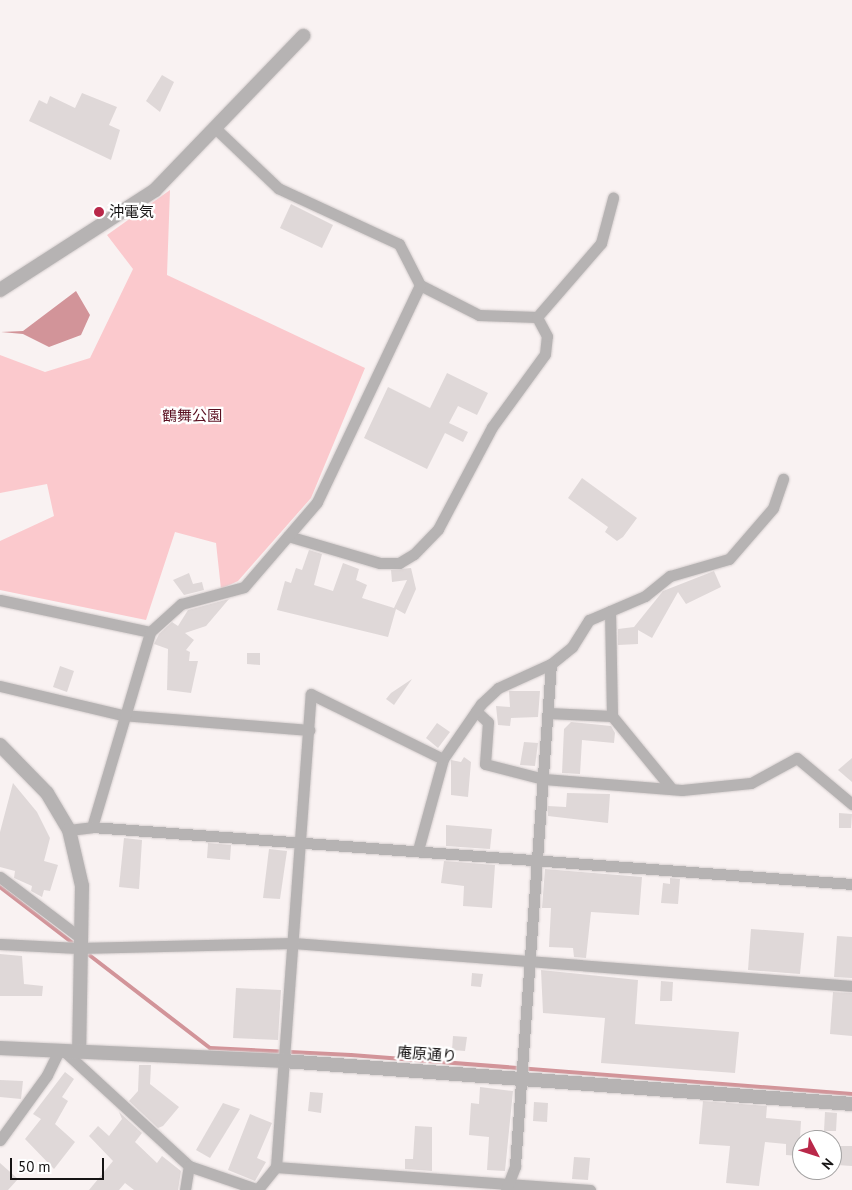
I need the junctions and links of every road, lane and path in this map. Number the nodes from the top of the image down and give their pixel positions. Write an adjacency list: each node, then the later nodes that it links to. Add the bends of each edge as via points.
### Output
1 (303, 36): 2 (street)
2 (217, 130): 4 (street, via 278,188 399,244); 5 (street, via 155,190)
3 (612, 198): 6 (street, via 601,243)
4 (420, 285): 6 (street, via 479,315); 8 (street, via 317,502)
5 (0, 290)
6 (537, 317): 8 (street, via 547,336 544,354 492,427 438,529 414,554 399,563 380,564)
7 (783, 479): 10 (street, via 773,508 730,559 670,576 645,596)
8 (288, 536): 11 (street, via 244,587 181,604)
9 (0, 600): 11 (street)
10 (610, 611): 12 (street, via 589,620 572,647); 17 (street)
11 (150, 632): 16 (street)
12 (551, 664): 14 (street, via 498,688); 15 (street)
13 (0, 686): 16 (street)
14 (476, 711): 20 (street); 21 (street, via 488,722 486,764)
15 (548, 713): 17 (street); 21 (street)
16 (122, 715): 18 (street); 24 (street)
17 (612, 716): 22 (street)
18 (309, 730): 20 (street, via 311,694); 26 (street)
19 (0, 745): 25 (street, via 47,793)
20 (444, 759): 27 (street)
21 (544, 779): 22 (street); 28 (street)
22 (672, 790): 23 (street, via 751,783 797,758)
23 (852, 804)
24 (92, 827): 25 (street); 26 (street)
25 (69, 830): 31 (street, via 82,886)
26 (300, 842): 27 (street); 32 (street)
27 (418, 850): 28 (street)
28 (538, 860): 30 (street); 34 (street)
29 (0, 876): 31 (street)
30 (852, 884)
31 (78, 942): 32 (street); 33 (street); 38 (street)
32 (293, 943): 34 (street); 39 (street)
33 (0, 944)
34 (530, 961): 35 (street); 40 (street)
35 (852, 986)
36 (0, 1048): 37 (street, 庵原通り)
37 (61, 1050): 38 (street, 庵原通り); 42 (street, via 42,1083); 43 (street)
38 (79, 1052): 39 (street, 庵原通り)
39 (284, 1061): 40 (street, 庵原通り); 44 (street)
40 (520, 1077): 41 (street, 庵原通り); 45 (street)
41 (852, 1104)
42 (0, 1140)
43 (190, 1166): 46 (street); 47 (street)
44 (276, 1167): 45 (street); 47 (street)
45 (508, 1187): 48 (street)
46 (185, 1190)
47 (259, 1190)
48 (590, 1190)

